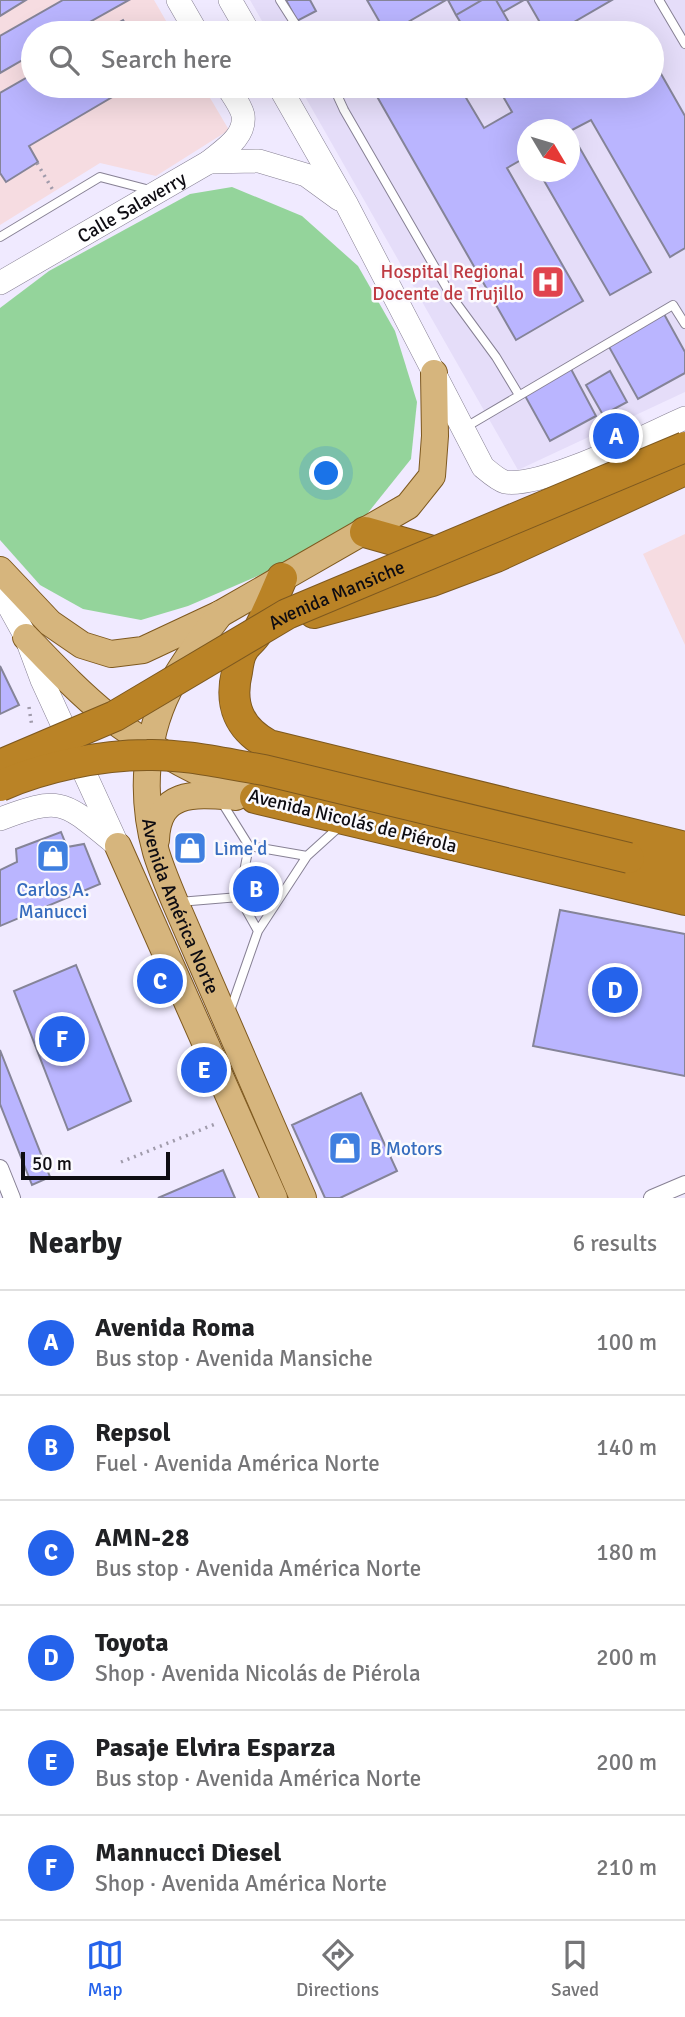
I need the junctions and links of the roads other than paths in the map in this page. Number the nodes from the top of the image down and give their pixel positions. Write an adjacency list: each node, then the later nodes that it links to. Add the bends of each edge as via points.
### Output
1 (178, 0): 5 (main road)
2 (230, 0): 6 (main road)
3 (280, 0): 7 (lane)
4 (659, 0): 8 (lane)
5 (190, 21)
6 (242, 21)
7 (294, 21)
8 (685, 44)
9 (234, 98): 12 (main road, Calle Salaverry, via 243,114 242,128)
10 (286, 98): 14 (main road)
11 (338, 98): 19 (lane, via 452,297)
12 (209, 162): 13 (main road, Calle Salaverry); 14 (main road, via 258,160 271,164 306,175)
13 (157, 192): 15 (lane, via 100,177); 16 (main road, Calle Salaverry)
14 (347, 205): 18 (main road)
15 (0, 237)
16 (0, 283)
17 (685, 324): 19 (lane, via 673,304)
18 (434, 373): 21 (main road); 24 (main road, via 432,476 408,506)
19 (520, 395): 21 (lane)
20 (685, 418): 21 (main road, via 530,482 503,482 483,467)
21 (463, 429)
22 (685, 447): 33 (highway, Avenida Mansiche, bridge, via 287,614 115,716)
23 (678, 477): 25 (highway, Avenida Mansiche)
24 (365, 532): 25 (highway, via 448,556); 27 (main road)
25 (496, 557): 30 (highway, Avenida Mansiche, via 432,581 289,620)
26 (0, 570): 29 (main road, via 50,623 82,645 111,654 144,650)
27 (282, 578): 29 (main road); 30 (highway)
28 (0, 590): 31 (main road, Avenida América Norte)
29 (220, 614): 32 (main road, Avenida América Norte, via 173,681)
30 (256, 636): 41 (highway, via 242,651 233,700 244,726 269,745)
31 (26, 637): 32 (main road, Avenida Nicolás de Piérola, via 68,681); 39 (main road, Avenida América Norte)
32 (150, 746): 36 (main road, Avenida Nicolás de Piérola); 42 (main road, Avenida América Norte, via 146,782)
33 (0, 765)
34 (0, 786): 44 (highway, bridge, via 99,758 148,755 211,761)
35 (217, 795): 36 (main road); 40 (lane); 42 (main road, via 190,795 163,810)
36 (255, 798): 38 (highway, Avenida Nicolás de Piérola)
37 (0, 819): 39 (main road, via 44,805 68,807)
38 (346, 820): 43 (lane); 46 (highway, Avenida Nicolás de Piérola)
39 (118, 846): 53 (main road, Avenida América Norte)
40 (248, 846): 43 (lane); 45 (lane)
41 (685, 848)
42 (156, 852): 47 (main road, Avenida América Norte)
43 (307, 856): 48 (lane)
44 (685, 872)
45 (239, 897): 47 (lane); 48 (lane)
46 (685, 900)
47 (175, 902): 49 (main road, Avenida América Norte)
48 (258, 930): 49 (lane)
49 (227, 1020): 50 (main road, Avenida América Norte)
50 (288, 1164): 53 (main road); 55 (main road, Avenida América Norte)
51 (0, 1168): 54 (street)
52 (685, 1184): 56 (street)
53 (268, 1187)
54 (12, 1198)
55 (303, 1198)
56 (652, 1198)

